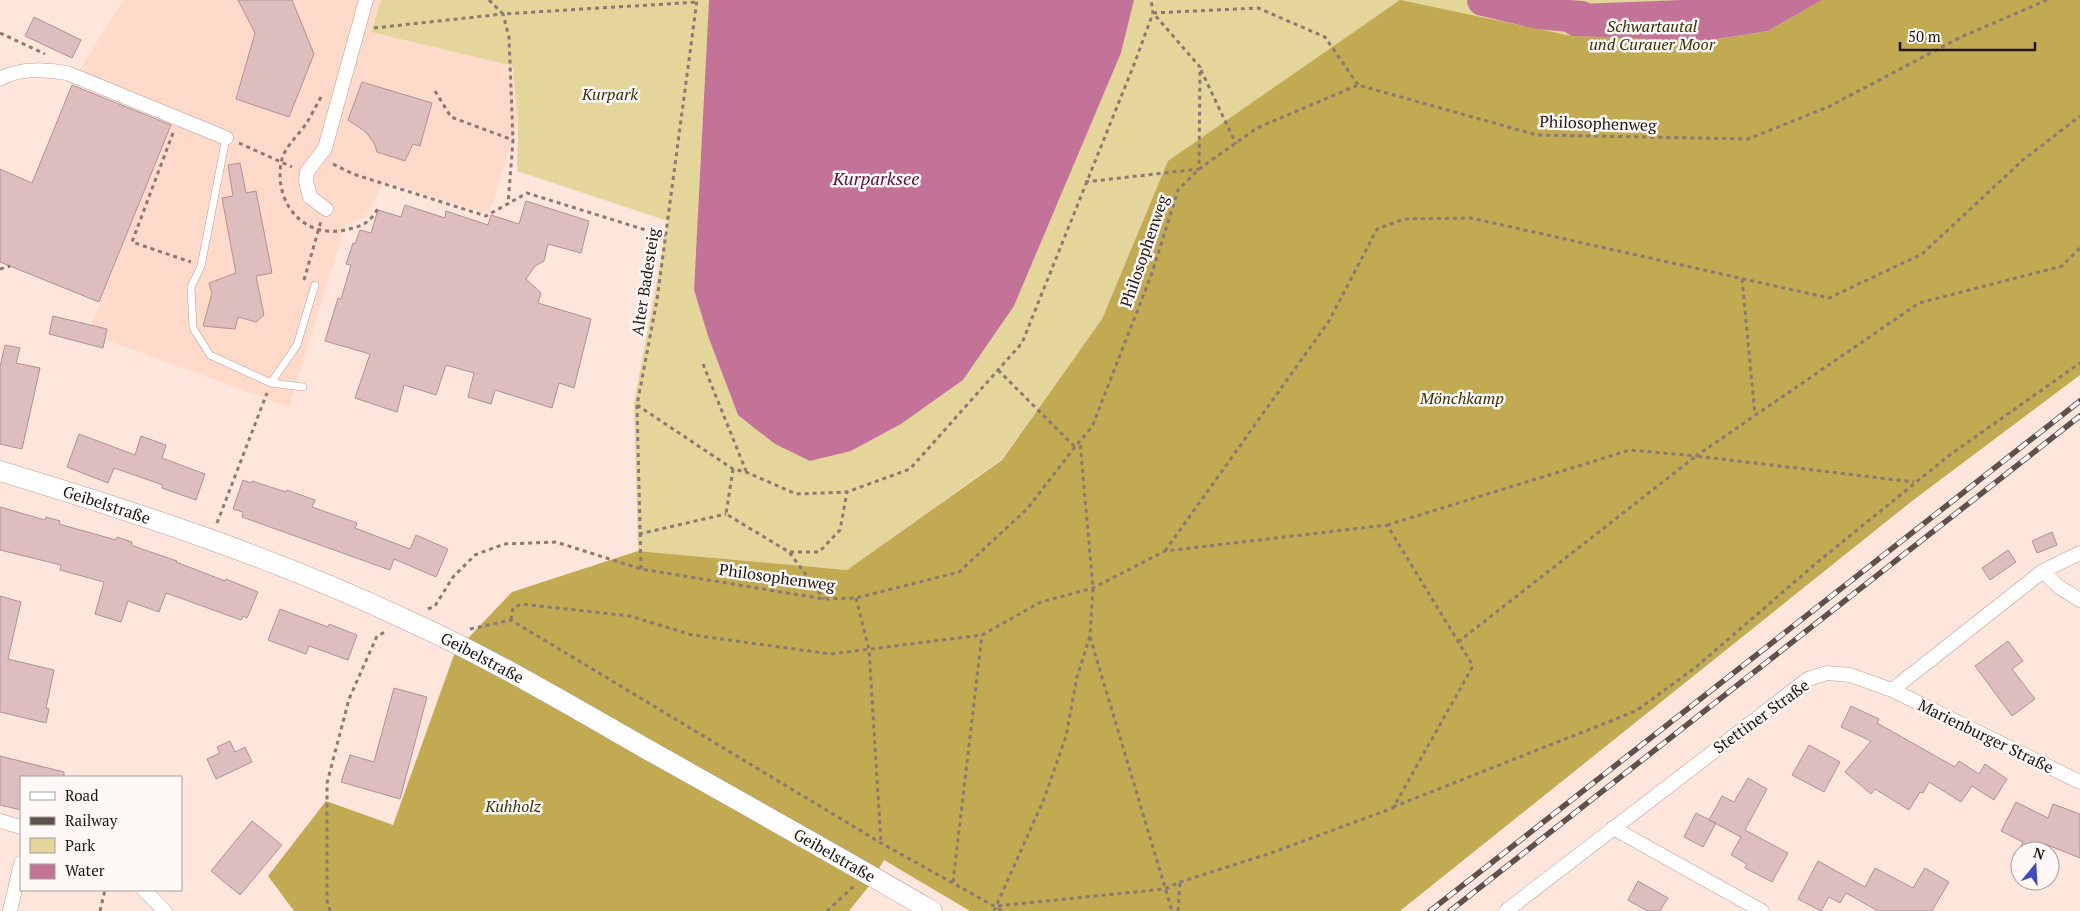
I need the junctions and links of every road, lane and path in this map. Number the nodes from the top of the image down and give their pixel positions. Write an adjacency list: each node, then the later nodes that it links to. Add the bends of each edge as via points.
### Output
1 (366, 0): 8 (street)
2 (489, 0): 7 (path)
3 (1151, 0): 6 (path)
4 (2047, 0): 11 (path, Philosophenweg, via 1961,37 1828,106 1748,139 1537,136)
5 (697, 1): 7 (path); 24 (path, Alter Badesteig)
6 (1153, 13): 9 (path); 11 (path, via 1258,8 1325,37); 21 (path)
7 (503, 14): 8 (path); 16 (path, via 509,37)
8 (357, 30): 18 (street, via 329,136)
9 (1200, 67): 17 (path); 20 (path)
10 (0, 79): 14 (street, via 25,71 55,70)
11 (1358, 85): 17 (path, Philosophenweg, via 1257,128)
12 (435, 91): 16 (path, via 451,117)
13 (2080, 116): 29 (path, via 2023,160 1922,254 1829,298)
14 (178, 118): 15 (street); 27 (path, via 132,242)
15 (226, 138): 19 (path); 27 (lane)
16 (513, 140): 22 (path)
17 (1236, 144): 20 (path, Philosophenweg)
18 (319, 157): 22 (path, via 353,174 486,216); 23 (street, via 307,172 307,189)
19 (289, 166)
20 (1199, 169): 21 (path); 38 (path, Philosophenweg, via 1178,190 1152,273 1092,427)
21 (1086, 182): 33 (path, via 1022,343)
22 (508, 205): 24 (path, via 526,193)
23 (323, 215): 30 (path, via 303,281)
24 (665, 236): 36 (path, Alter Badesteig, via 657,300)
25 (2080, 248): 37 (path, via 2062,266 1919,303)
26 (10, 266): 28 (path)
27 (201, 266): 34 (lane, via 191,287 193,328 210,355)
28 (0, 268)
29 (1742, 279): 37 (path); 50 (path, via 1471,218 1404,219 1376,229 1329,321)
30 (315, 285): 34 (lane, via 297,345)
31 (2080, 363): 44 (path)
32 (703, 364): 43 (path)
33 (998, 370): 39 (path); 45 (path, via 910,469)
34 (271, 383): 35 (lane); 49 (path)
35 (303, 388)
36 (637, 405): 41 (path); 48 (path, Alter Badesteig)
37 (1755, 415): 40 (path)
38 (1080, 442): 39 (path, Philosophenweg); 55 (path)
39 (1075, 447): 56 (path, Philosophenweg, via 1027,509 960,572)
40 (1696, 456): 44 (path); 47 (path, via 1630,450); 64 (path)
41 (734, 469): 43 (path); 46 (path)
42 (0, 471): 49 (street, Geibelstraße)
43 (746, 472): 45 (path, via 796,494)
44 (1914, 482): 68 (path, via 1696,667 1636,711)
45 (847, 492): 51 (path, via 840,530 819,552)
46 (726, 514): 48 (path); 51 (path)
47 (1387, 525): 50 (path); 64 (path)
48 (639, 534): 53 (path, Alter Badesteig)
49 (211, 539): 59 (street, Geibelstraße)
50 (1165, 551): 55 (path)
51 (789, 552): 57 (path)
52 (2080, 553): 54 (street)
53 (641, 569): 57 (path, Philosophenweg); 59 (path, Philosophenweg, via 556,542 504,544 475,555 453,577 435,606)
54 (2043, 571): 58 (street, via 2059,587); 66 (street)
55 (1093, 588): 61 (path, via 1041,602); 63 (path)
56 (856, 598): 57 (path, Philosophenweg); 65 (path)
57 (824, 599)
58 (2080, 600)
59 (406, 619): 62 (street, Geibelstraße); 84 (path, Philosophenweg, via 377,636 350,699 327,783 327,901)
60 (511, 620): 62 (path); 65 (path, via 513,608 521,604 630,616 692,635 832,654); 72 (path)
61 (982, 635): 65 (path); 75 (path)
62 (440, 636): 74 (street, Geibelstraße, via 512,673)
63 (1090, 636): 77 (path); 80 (path, via 1066,736 1044,799)
64 (1458, 642): 68 (path, via 1473,666)
65 (869, 650): 72 (path)
66 (1892, 690): 67 (street, Marienburger Straße); 71 (street, Stettiner Straße, via 1850,675 1827,673 1808,679)
67 (2080, 782)
68 (1393, 808): 76 (path)
69 (0, 821): 70 (street)
70 (20, 827)
71 (1613, 828): 91 (street, Stettiner Straße); 92 (street)
72 (881, 843): 75 (path)
73 (20, 866): 81 (street)
74 (867, 874): 85 (path); 86 (street, Geibelstraße)
75 (953, 882): 80 (path)
76 (1180, 882): 77 (path); 90 (path)
77 (1166, 889): 80 (path); 89 (path)
78 (105, 891): 82 (path)
79 (145, 891): 83 (street)
80 (996, 906): 87 (path); 88 (path)
81 (10, 911)
82 (100, 911)
83 (165, 911)
84 (330, 911)
85 (827, 911)
86 (932, 911)
87 (994, 911)
88 (1003, 911)
89 (1172, 911)
90 (1178, 911)
91 (1506, 911)
92 (1762, 911)

